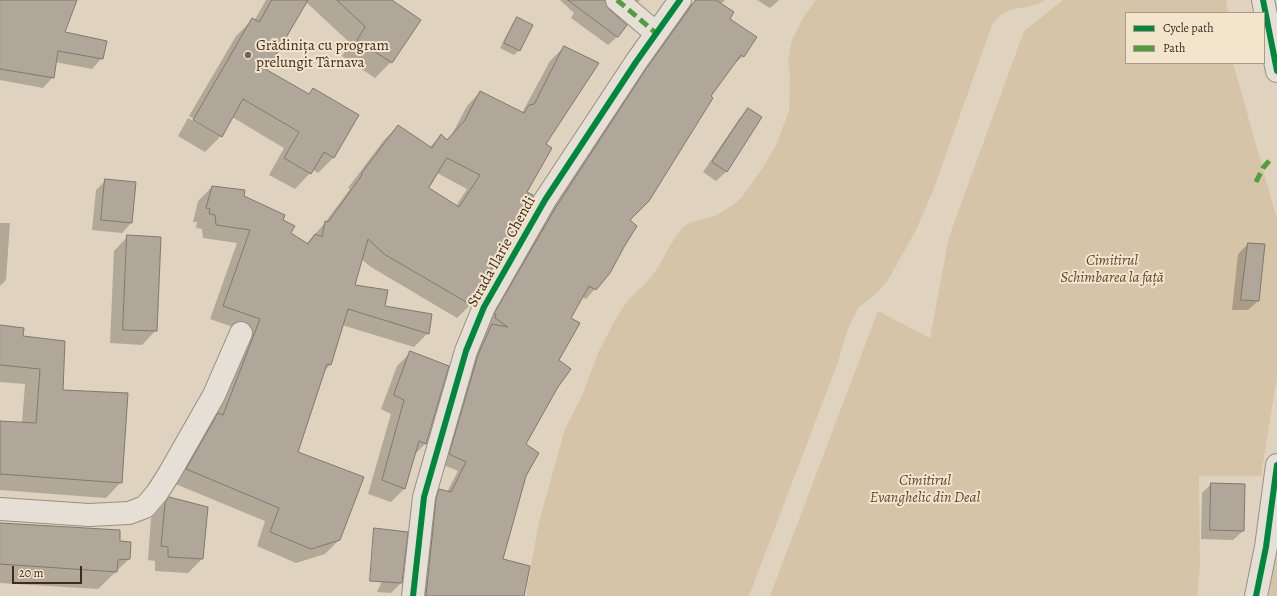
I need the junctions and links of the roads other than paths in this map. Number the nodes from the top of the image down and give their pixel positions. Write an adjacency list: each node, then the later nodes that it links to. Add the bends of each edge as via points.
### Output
1 (617, 0): 6 (street)
2 (680, 0): 6 (street, Strada Ilarie Chendi)
3 (1262, 0): 4 (street)
4 (1265, 12)
5 (1265, 14): 7 (street)
6 (656, 33): 11 (street, Strada Ilarie Chendi, via 545,200 484,306 466,351 427,483)
7 (1277, 71)
8 (241, 333): 10 (street, via 214,395 169,474 145,507 129,513 89,515)
9 (1277, 465): 12 (street, via 1266,547)
10 (0, 509)
11 (413, 596)
12 (1256, 596)

